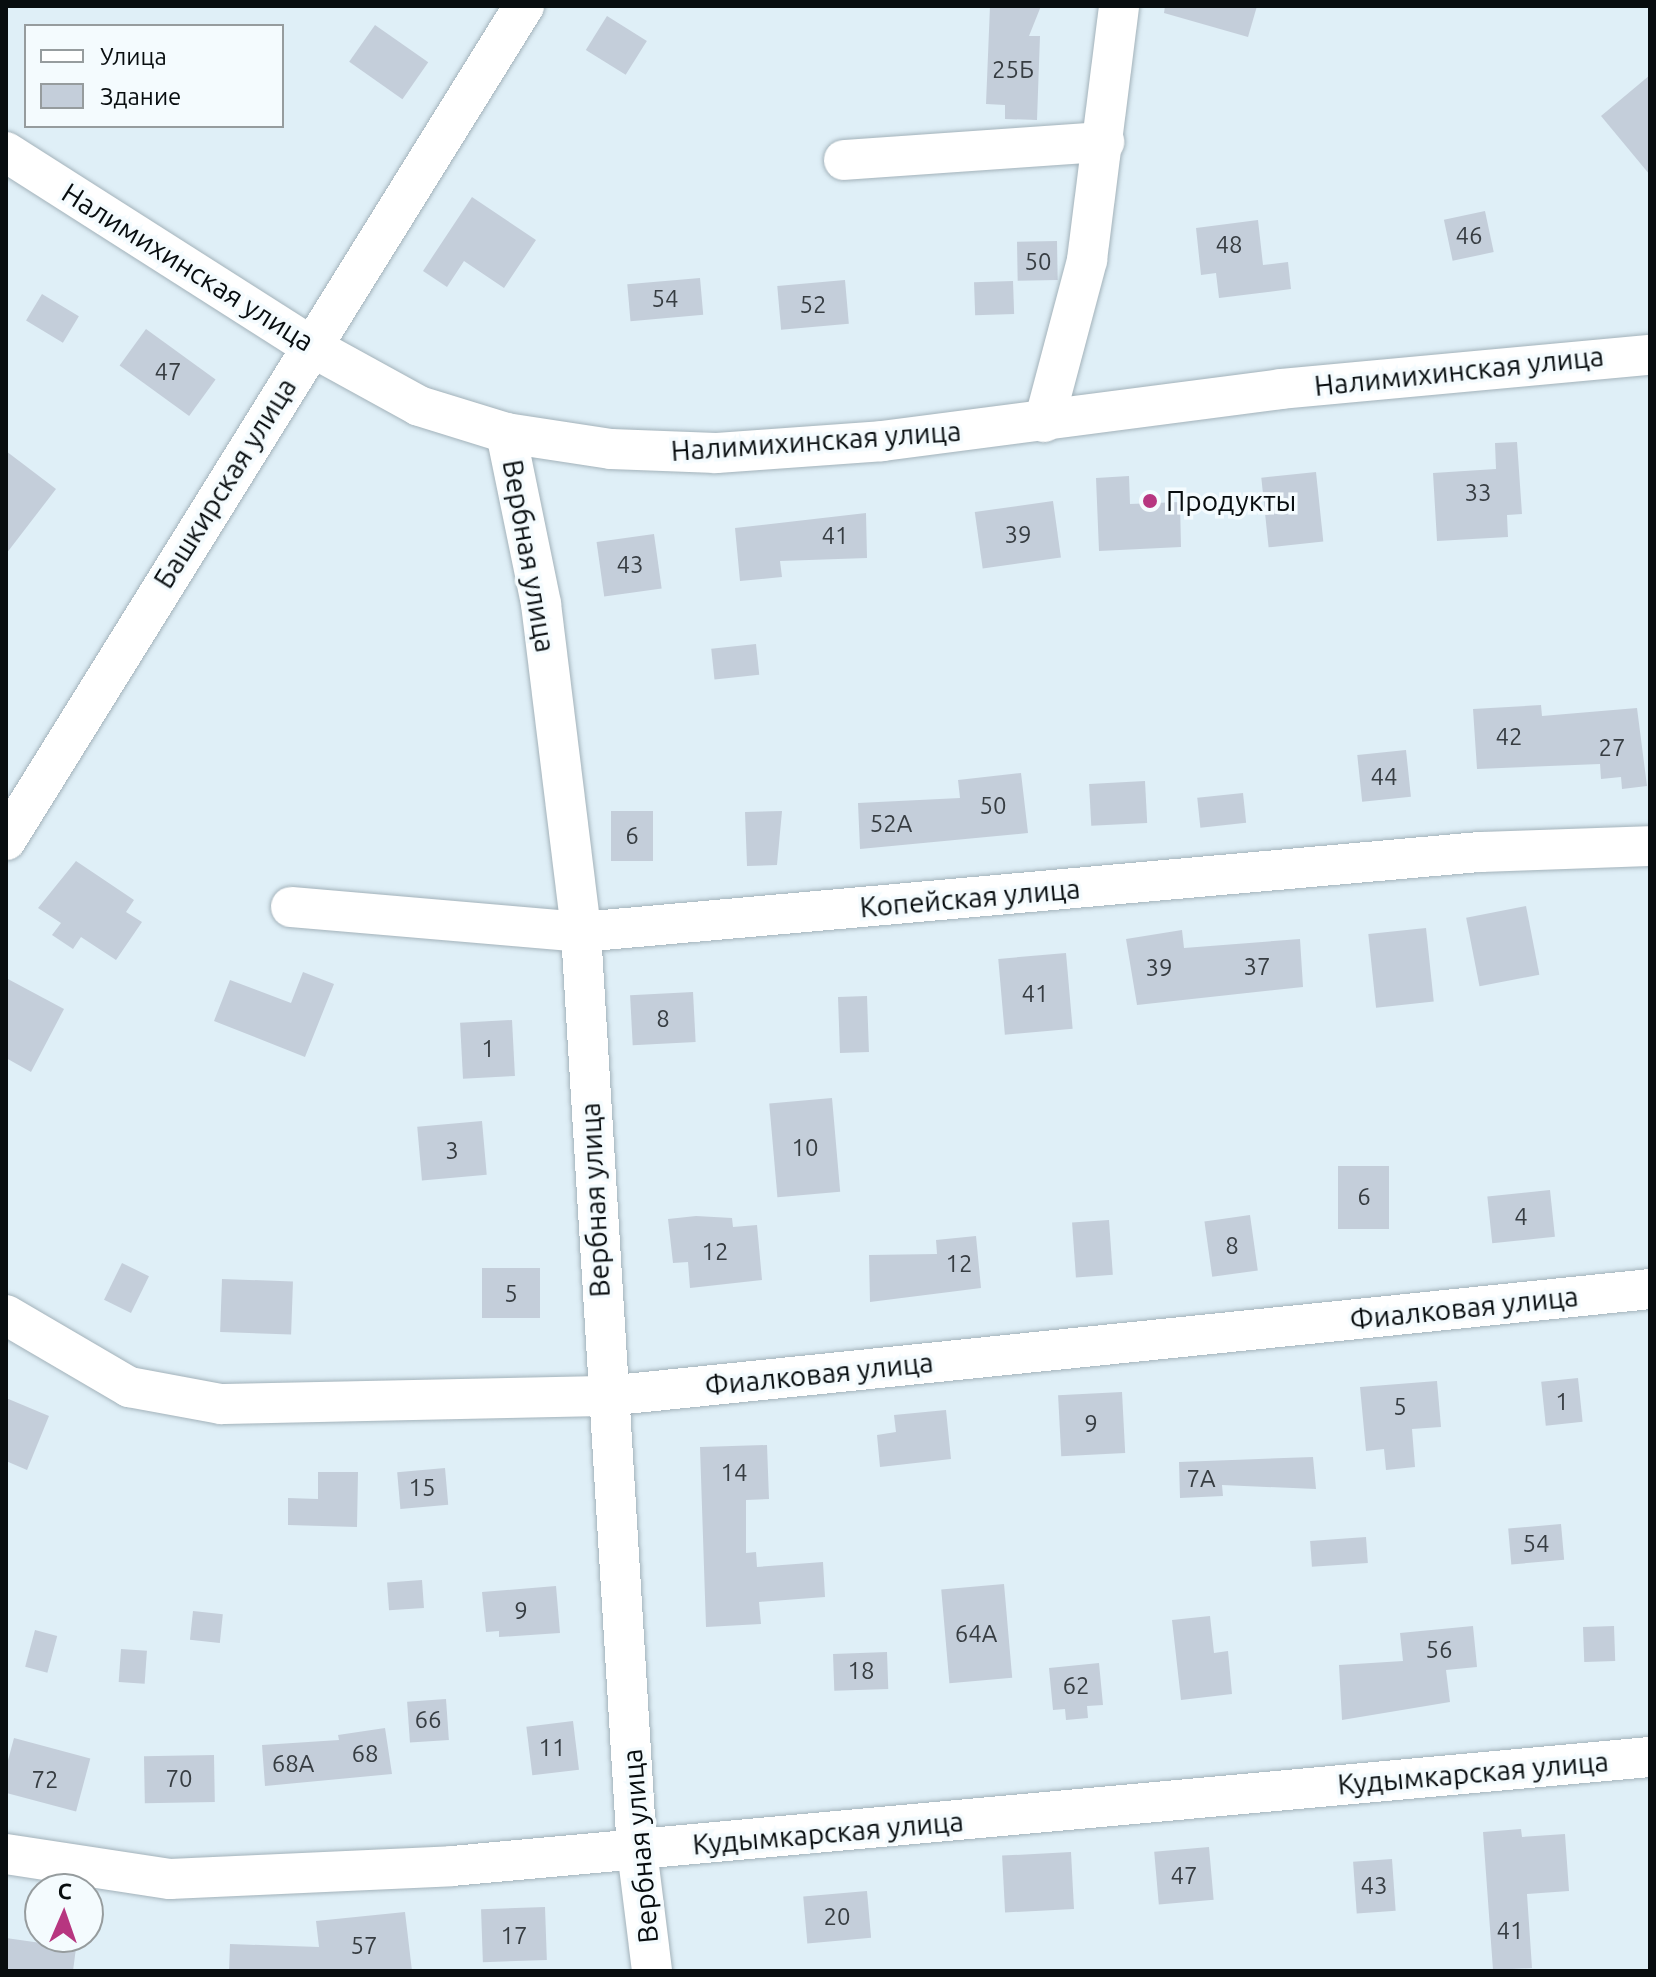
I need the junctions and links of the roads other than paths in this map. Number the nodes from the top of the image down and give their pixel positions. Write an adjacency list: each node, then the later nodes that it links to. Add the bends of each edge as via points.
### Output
1 (524, 6): 6 (street, Башкирская улица)
2 (1119, 6): 3 (street)
3 (1104, 142): 5 (street); 8 (street, via 1087,260)
4 (6, 152): 6 (street, Налимихинская улица)
5 (844, 160)
6 (310, 346): 9 (street, Налимихинская улица, via 419,406); 10 (street, Башкирская улица)
7 (1650, 355): 8 (street, Налимихинская улица, via 1296,387)
8 (1044, 422): 9 (street, Налимихинская улица, via 716,453 611,449)
9 (506, 433): 13 (street, Вербная улица, via 541,604)
10 (6, 840)
11 (1650, 846): 13 (street, Копейская улица, via 1480,852)
12 (291, 907): 13 (street, Копейская улица)
13 (581, 932): 16 (street, Вербная улица)
14 (1650, 1289): 16 (street, Фиалковая улица)
15 (6, 1315): 16 (street, Фиалковая улица, via 129,1387 221,1404)
16 (606, 1396): 18 (street, Вербная улица)
17 (1650, 1757): 18 (street, Кудымкарская улица)
18 (637, 1850): 19 (street, Кудымкарская улица, via 170,1879); 20 (street, Вербная улица)
19 (6, 1854)
20 (652, 1971)

